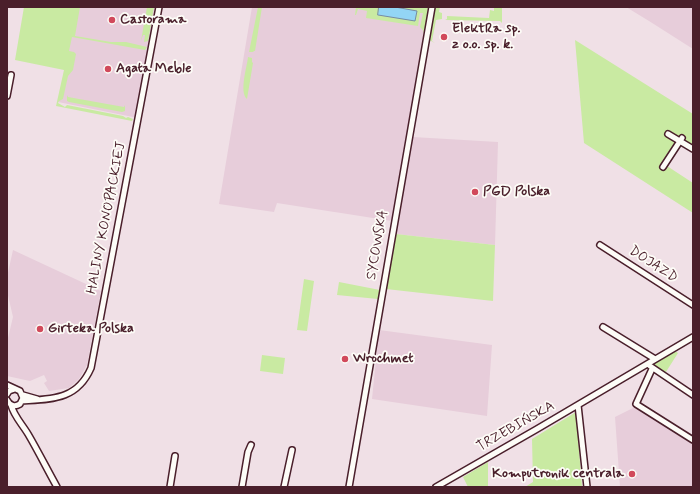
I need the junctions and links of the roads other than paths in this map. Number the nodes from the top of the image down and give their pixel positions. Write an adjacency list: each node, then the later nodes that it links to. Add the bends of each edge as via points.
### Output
1 (158, 7): 21 (street, HALINY KONOPACKIEJ, via 92,365 83,382 69,393 52,399)
2 (432, 7): 35 (street, SYCOWSKA)
3 (11, 75): 4 (street)
4 (7, 96)
5 (668, 134): 6 (street)
6 (681, 140): 7 (street); 8 (street)
7 (693, 149)
8 (663, 167)
9 (600, 245): 10 (street, DOJAZD)
10 (693, 305)
11 (603, 327): 13 (street)
12 (692, 339): 13 (street, TRZEBIŃSKA)
13 (655, 359): 14 (street, TRZEBIŃSKA)
14 (648, 364): 15 (street); 25 (street, TRZEBIŃSKA)
15 (652, 369): 20 (street); 27 (street, via 636,404)
16 (7, 385): 17 (street)
17 (15, 389): 18 (street); 19 (street)
18 (7, 394)
19 (23, 395): 21 (street, HALINY KONOPACKIEJ); 23 (street)
20 (693, 395)
21 (38, 399): 23 (street, HALINY KONOPACKIEJ)
22 (7, 400): 24 (street)
23 (20, 403): 24 (street, HALINY KONOPACKIEJ); 26 (street, via 17,410)
24 (11, 405): 26 (street)
25 (578, 405): 36 (street, TRZEBIŃSKA); 37 (street)
26 (19, 418): 31 (street)
27 (693, 440)
28 (251, 445): 33 (street)
29 (292, 450): 34 (street)
30 (176, 456): 32 (street)
31 (57, 487)
32 (170, 487)
33 (242, 487)
34 (284, 487)
35 (349, 487)
36 (436, 487)
37 (587, 487)

